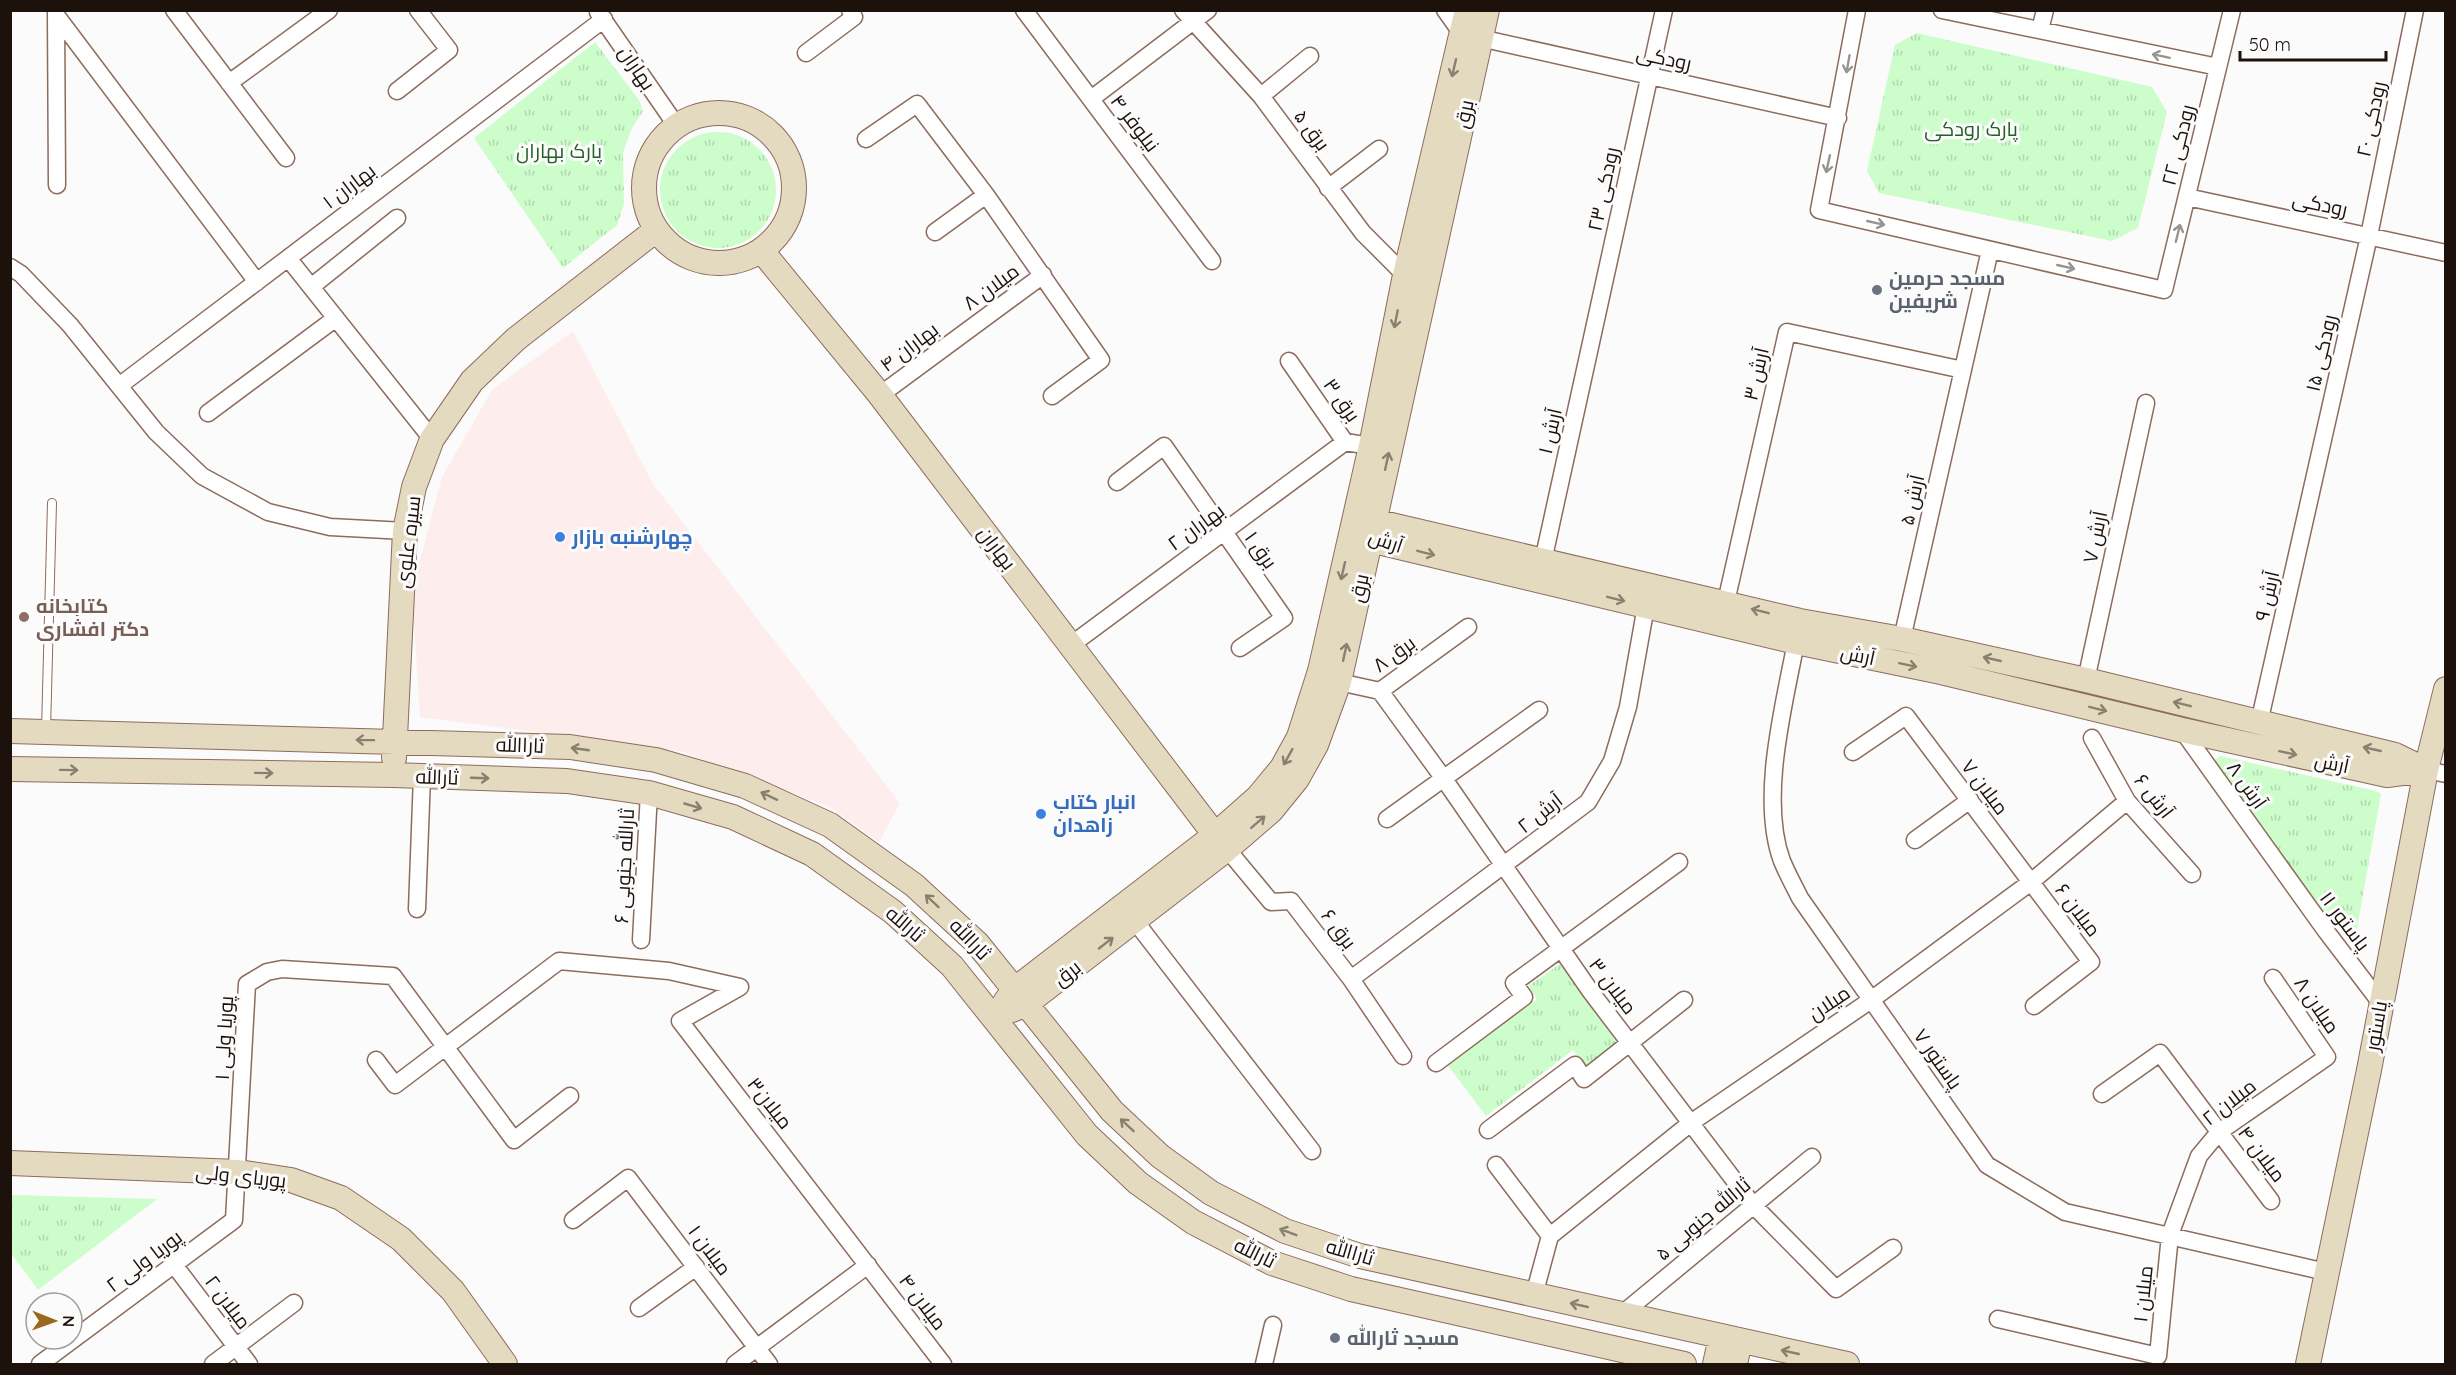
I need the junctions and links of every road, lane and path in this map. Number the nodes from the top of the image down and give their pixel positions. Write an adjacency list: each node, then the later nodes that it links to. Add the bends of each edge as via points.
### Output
1 (174, 10): 25 (street)
2 (329, 10): 25 (street)
3 (418, 10): 26 (street, via 449,50)
4 (1024, 10): 28 (street, نیلوفر ۴)
5 (1208, 10): 18 (street)
6 (1444, 10): 20 (street)
7 (1467, 10): 20 (street, برق)
8 (1487, 10): 20 (street, برق)
9 (1664, 10): 24 (street, رودکی ۲۳)
10 (1857, 10): 29 (street, one-way to 29)
11 (1942, 10): 19 (street)
12 (2044, 10): 19 (street)
13 (2232, 10): 23 (street, رودکی ۲۲)
14 (2415, 10): 41 (street, رودکی ۲۰)
15 (56, 13): 34 (street); 50 (street)
16 (852, 14): 21 (street)
17 (601, 15): 30 (street, بهاران); 45 (street, بهاران ۱)
18 (1187, 16): 27 (street, برق ۵); 28 (street)
19 (2040, 30): 23 (street, one-way to 19)
20 (1471, 36): 24 (street, رودکی); 49 (street, برق, one-way to 49); 68 (street, برق, one-way to 20)
21 (806, 53)
22 (1310, 56): 27 (street)
23 (2218, 67): 37 (street, رودکی ۲۲)
24 (1648, 77): 29 (street, رودکی); 52 (street, رودکی ۲۳)
25 (229, 83): 33 (street)
26 (397, 91)
27 (1261, 96): 35 (street, برق ۵)
28 (1091, 99): 46 (street, نیلوفر ۴)
29 (1838, 118): 43 (street, one-way to 43, via 1819,210)
30 (676, 125): 39 (street, via 659,141 645,174 646,209); 42 (street, via 709,113 744,116 765,128 781,145 791,166 794,190 790,213 778,234)
31 (866, 139): 36 (street, via 917,104)
32 (1379, 148): 35 (street)
33 (286, 158)
34 (57, 185)
35 (1328, 188): 49 (street, برق ۵, via 1363,233)
36 (986, 195): 40 (street); 48 (street)
37 (2187, 197): 41 (street, رودکی); 43 (street, رودکی ۲۲, one-way to 37, via 2164,290)
38 (397, 218): 51 (street)
39 (656, 230): 42 (street, via 673,248 693,259 716,264 740,261); 62 (street, سیره علوی, via 516,339 472,381)
40 (935, 232)
41 (2369, 236): 44 (street, رودکی); 65 (street, رودکی ۱۵)
42 (761, 250): 58 (street, بهاران)
43 (1990, 250): 56 (street, آرش ۵)
44 (2445, 253)
45 (288, 258): 50 (street, بهاران ۱); 51 (street)
46 (1212, 261)
47 (10, 267): 57 (street, via 70,325)
48 (1043, 275): 54 (street, میلان ۸); 59 (street, via 1101,360)
49 (1405, 275): 64 (street, برق, one-way to 64)
50 (257, 282): 57 (street, بهاران ۱)
51 (311, 287): 53 (street)
52 (1599, 310): 71 (street, آرش ۱)
53 (336, 318): 61 (street); 62 (street)
54 (963, 333): 58 (street, بهاران ۴)
55 (1289, 361): 63 (street, برق ۳)
56 (1963, 370): 73 (street, آرش ۳, via 1787,332); 76 (street, آرش ۵)
57 (119, 386): 69 (street, via 156,432 202,476 268,512 330,527)
58 (880, 394): 77 (street, بهاران)
59 (1052, 396)
60 (2146, 403): 79 (street, آرش ۷)
61 (207, 413)
62 (432, 440): 69 (street, سیره علوی, via 414,487)
63 (1345, 442): 64 (street, برق ۳); 70 (street, بهاران ۲)
64 (1371, 446): 68 (street, برق)
65 (2315, 478): 84 (street, آرش ۹)
66 (1117, 482): 70 (street, برق ۱, via 1164,446)
67 (52, 503): 87 (lane)
68 (1366, 529): 71 (street, آرش); 72 (street, آرش, one-way to 72); 80 (street, برق, one-way to 68); 101 (street, برق, one-way to 101, via 1299,737 1281,768)
69 (405, 531): 89 (street, سیره علوی)
70 (1224, 533): 77 (street, بهاران ۲); 78 (street, برق ۱, via 1284,618)
71 (1543, 561): 72 (street, آرش)
72 (1648, 596): 73 (street, آرش); 75 (street, آرش); 104 (street, آرش ۲, via 1628,707 1612,761 1588,802)
73 (1726, 602): 75 (street, آرش, one-way to 73)
74 (1468, 627): 82 (street, برق ۸)
75 (1798, 631): 76 (street, آرش); 85 (street, آرش, one-way to 85, via 1941,672); 115 (street, پاستور ۷, via 1776,751 1772,795 1778,841 1782,860 1800,898)
76 (1902, 639): 79 (street, آرش, one-way to 76)
77 (1071, 645): 101 (street, بهاران)
78 (1239, 648)
79 (2086, 680): 84 (street, آرش, one-way to 79)
80 (1339, 682): 82 (street, برق ۸); 101 (street, برق, one-way to 80, via 1271,810 1297,779 1316,745)
81 (2445, 689): 92 (street, پاستور)
82 (1380, 691): 95 (street, میلان ۳)
83 (1539, 710): 95 (street)
84 (2259, 723): 92 (street, آرش, one-way to 84, via 2396,755)
85 (2182, 730): 92 (street, آرش, one-way to 92, via 2387,775); 103 (street, آرش ۸)
86 (10, 731): 87 (street, ثاراالله)
87 (46, 732): 89 (street, ثاراالله, one-way to 87)
88 (2092, 738): 98 (street, آرش ۶)
89 (394, 741): 93 (street, سیره علوی); 113 (street, ثاراالله, one-way to 89, via 977,943 914,885 830,825 745,786 656,760 570,747)
90 (1852, 752): 97 (street, میلان ۷, via 1906,717)
91 (10, 769): 93 (street, ثارالله, one-way to 93)
92 (2436, 772): 116 (street, پاستور)
93 (393, 775): 94 (street, ثارالله)
94 (422, 776): 96 (street, ثارالله, one-way to 96, via 567,781); 107 (street)
95 (1444, 779): 99 (street); 104 (street, میلان ۳)
96 (649, 794): 109 (street, ثارالله جنوبی ۶); 118 (street, ثارالله, one-way to 118, via 734,818 812,854 893,912 952,966)
97 (1970, 800): 100 (street); 106 (street, میلان ۷)
98 (2127, 801): 105 (street, آرش ۶); 106 (street, میلان)
99 (1387, 819)
100 (1915, 840)
101 (1221, 842): 108 (street, برق); 112 (street, برق ۶, via 1271,902 1292,901); 113 (street, برق)
102 (1679, 862): 110 (street)
103 (2277, 864): 116 (street, پاستور ۱۱)
104 (1503, 867): 110 (street, میلان ۳); 112 (street, آرش ۲)
105 (2192, 874)
106 (2031, 882): 115 (street, میلان); 117 (street, میلان ۶, via 2091,962)
107 (417, 909)
108 (1135, 921): 113 (street, برق, one-way to 108); 130 (street)
109 (641, 940)
110 (1559, 949): 119 (street, میلان ۳); 124 (street, via 1514,983 1524,997)
111 (2273, 978): 122 (street, میلان ۸)
112 (1351, 979): 121 (street, برق ۶)
113 (1020, 997): 118 (street); 145 (street, ثاراالله, one-way to 113, via 1360,1256 1285,1232 1211,1193 1160,1156 1112,1112)
114 (1684, 1000): 119 (street)
115 (1871, 1000): 127 (street, میلان); 138 (street, پاستور ۷, via 1987,1165 2065,1212)
116 (2380, 1002): 144 (street, پاستور)
117 (2034, 1006)
118 (993, 1018): 162 (street, ثارالله, via 1087,1135 1138,1183 1193,1222 1272,1263 1351,1289)
119 (1630, 1043): 127 (street, میلان ۳); 128 (street, via 1584,1079 1575,1065)
120 (446, 1048): 123 (street, via 395,1085); 126 (street, via 514,1140); 134 (street, پوریا ولی ۱, via 393,976 282,969 267,972 248,984); 141 (street, میلان۳, via 559,961 669,971 740,987 680,1021)
121 (1403, 1056)
122 (2327, 1057): 129 (street, میلان ۲)
123 (376, 1060)
124 (1436, 1063)
125 (2102, 1094): 129 (street, via 2160,1053)
126 (570, 1096)
127 (1692, 1122): 136 (street, میلان ۳); 139 (street, میلان)
128 (1488, 1130)
129 (2219, 1132): 135 (street, میلان ۴); 138 (street, میلان ۲, via 2199,1156)
130 (1312, 1151)
131 (1812, 1157): 136 (street, ثارالله جنوبی ۵)
132 (10, 1163): 134 (street, پوریای ولی)
133 (1496, 1165): 139 (street)
134 (238, 1172): 142 (street, پوریا ولی ۲, via 234,1220); 157 (street, پوریای ولی, via 291,1180 341,1198 401,1239 453,1291)
135 (2271, 1201)
136 (1754, 1205): 140 (street, میلان ۳, via 1836,1289); 148 (street, ثارالله جنوبی ۵)
137 (573, 1220): 143 (street, میلان ۱, via 628,1178)
138 (2170, 1235): 144 (street, پاستور ۷); 149 (street, میلان ۱, via 2158,1356)
139 (1550, 1236): 145 (street)
140 (1893, 1248)
141 (868, 1265): 153 (street); 160 (street, میلان ۴)
142 (175, 1266): 152 (street, میلان ۲); 154 (street, پوریا ولی ۲)
143 (696, 1267): 147 (street); 153 (street, میلان ۱)
144 (2326, 1272): 166 (street, پاستور)
145 (1534, 1295): 148 (street, ثاراالله, one-way to 145)
146 (294, 1304): 152 (street)
147 (639, 1308)
148 (1622, 1314): 151 (street, ثاراالله)
149 (1998, 1318)
150 (1273, 1325): 161 (street)
151 (1731, 1339): 163 (street); 164 (street); 165 (street, ثاراالله, one-way to 151)
152 (236, 1348): 155 (street); 156 (street, میلان ۲)
153 (757, 1348): 158 (street); 159 (street)
154 (40, 1365)
155 (213, 1365)
156 (249, 1365)
157 (505, 1365)
158 (735, 1365)
159 (769, 1365)
160 (943, 1365)
161 (1264, 1365)
162 (1684, 1365)
163 (1715, 1365)
164 (1735, 1365)
165 (1847, 1365)
166 (2308, 1365)

